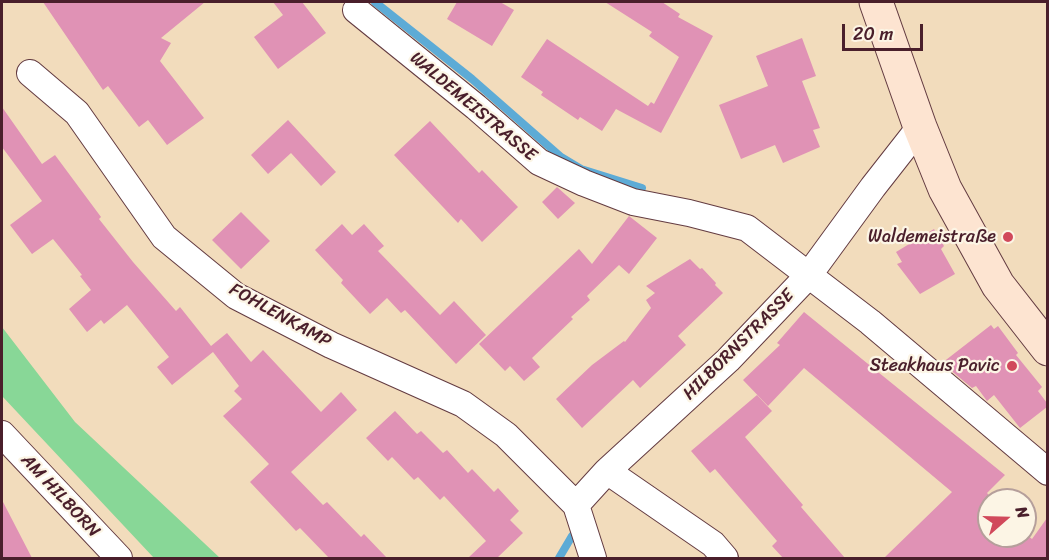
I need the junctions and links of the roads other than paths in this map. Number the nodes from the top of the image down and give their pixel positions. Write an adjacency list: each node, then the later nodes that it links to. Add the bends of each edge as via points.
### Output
1 (876, 2): 4 (main road)
2 (356, 10): 5 (street, WALDEMEISTRASSE, via 539,162 633,202 747,228)
3 (30, 73): 10 (street, FOHLENKAMP, via 77,113 164,237 236,296 331,345 463,404 506,435)
4 (920, 127): 5 (street, HILBORNSTRASSE); 6 (main road, via 945,189 993,277)
5 (808, 276): 8 (street, HILBORNSTRASSE, via 728,360); 9 (street, WALDEMEISTRASSE, via 885,334)
6 (1047, 349)
7 (2, 434): 11 (street, AM HILBORN)
8 (607, 471): 10 (street, HILBORNSTRASSE); 13 (street, via 714,544)
9 (1047, 472)
10 (576, 505): 12 (street)
11 (119, 558)
12 (593, 558)
13 (725, 558)

